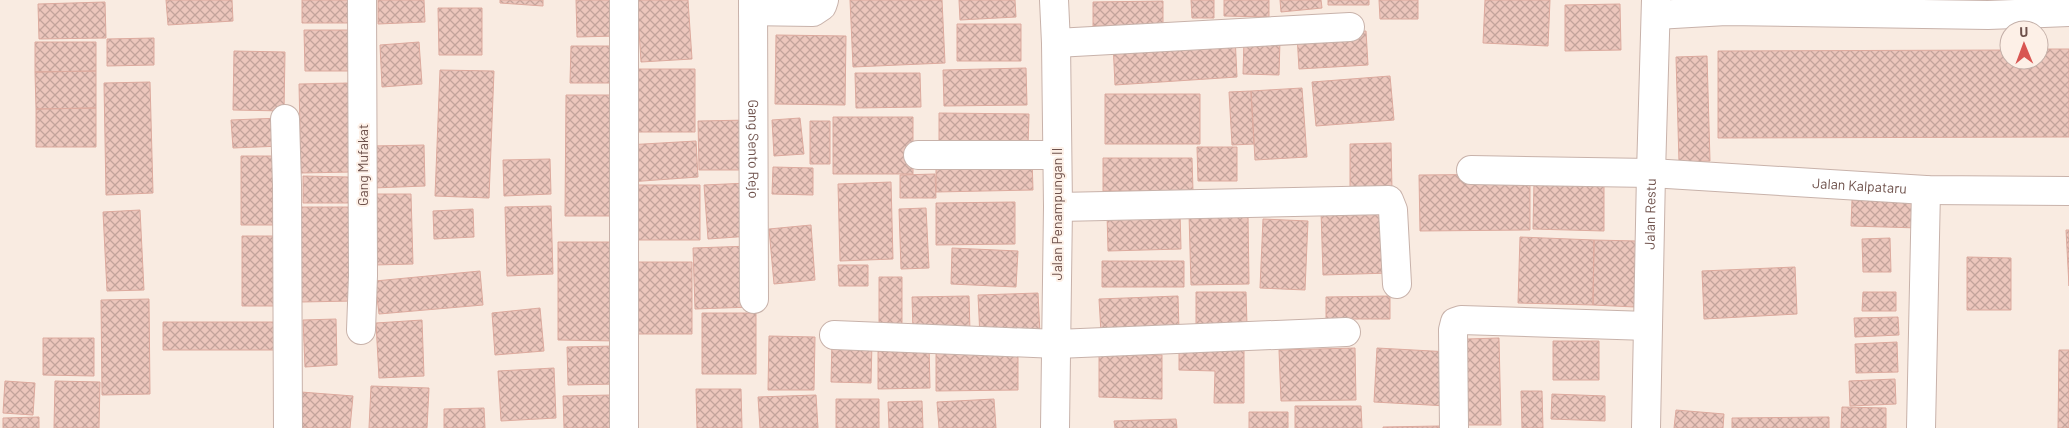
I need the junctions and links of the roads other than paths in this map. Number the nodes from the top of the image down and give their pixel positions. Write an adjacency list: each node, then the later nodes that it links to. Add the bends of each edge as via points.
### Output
1 (362, 0): 23 (street, Gang Mufakat)
2 (624, 0): 28 (street)
3 (824, 0): 5 (street, via 822,6 813,12)
4 (1054, 0): 11 (street, Jalan Penampungan II)
5 (753, 5): 21 (street, Gang Sento Rejo)
6 (1656, 7): 7 (street, via 1726,11); 16 (street, Jalan Restu)
7 (1847, 7): 8 (street)
8 (1988, 8): 9 (street)
9 (2069, 12)
10 (1350, 27): 11 (street)
11 (1056, 42): 13 (street, Jalan Penampungan II)
12 (285, 119): 27 (street)
13 (1057, 154): 14 (street); 19 (street, Jalan Penampungan II)
14 (918, 155)
15 (1471, 170): 16 (street, Jalan Kalpataru)
16 (1651, 174): 17 (street, Jalan Kalpataru); 22 (street, Jalan Restu)
17 (1926, 190): 18 (street, Jalan Kalpataru); 32 (street)
18 (2069, 191)
19 (1058, 208): 20 (street, via 1389,200 1393,210); 26 (street, Jalan Penampungan II)
20 (1396, 284)
21 (754, 298)
22 (1648, 326): 30 (street, via 1455,322 1452,330); 31 (street, Jalan Restu)
23 (361, 330)
24 (1346, 332): 26 (street)
25 (834, 335): 26 (street)
26 (1057, 344): 29 (street, Jalan Penampungan II)
27 (288, 428)
28 (624, 428)
29 (1055, 428)
30 (1454, 428)
31 (1646, 428)
32 (1921, 428)

